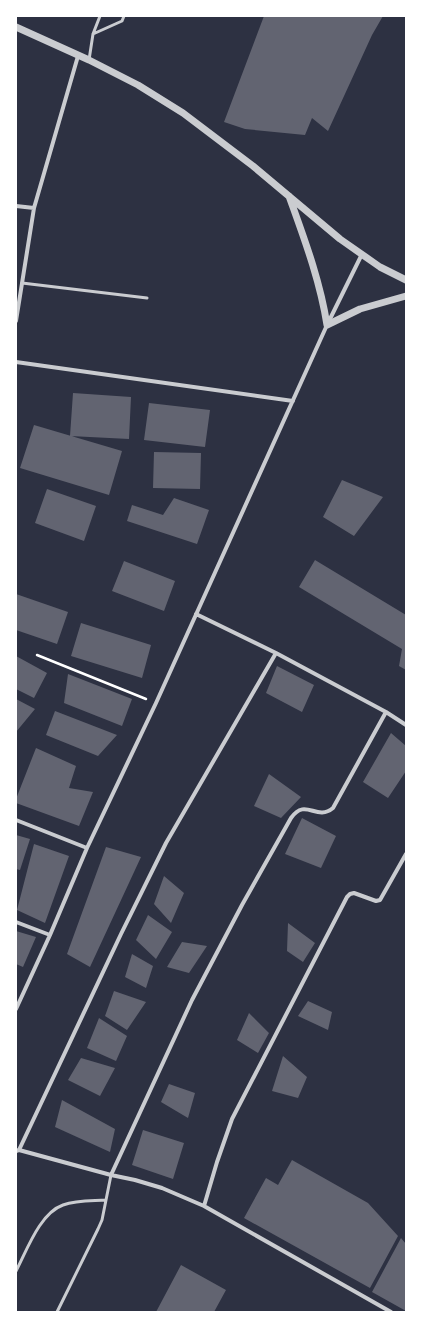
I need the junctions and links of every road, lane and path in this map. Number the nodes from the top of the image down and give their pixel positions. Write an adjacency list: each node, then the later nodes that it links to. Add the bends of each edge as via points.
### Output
1 (124, 16): 4 (lane, via 122,21)
2 (99, 17): 4 (lane)
3 (16, 27): 5 (street)
4 (93, 34): 6 (lane)
5 (78, 56): 6 (street); 9 (street)
6 (89, 60): 7 (street, via 138,85 183,113)
7 (289, 195): 10 (street); 16 (street, via 318,282)
8 (16, 206): 9 (street)
9 (34, 208): 12 (street)
10 (362, 254): 11 (street, via 380,267); 16 (street)
11 (406, 280)
12 (22, 284): 14 (lane); 15 (street)
13 (406, 296): 16 (street, via 360,309)
14 (147, 298)
15 (16, 322)
16 (327, 325): 18 (street)
17 (16, 362): 18 (street)
18 (293, 401): 19 (street)
19 (196, 614): 20 (street); 22 (street)
20 (276, 653): 23 (street); 31 (street, via 166,843)
21 (38, 655): 22 (path)
22 (156, 703): 26 (street)
23 (386, 712): 24 (street); 32 (street, via 332,808 321,813 305,808 296,811 291,818 192,1000)
24 (406, 725)
25 (16, 820): 26 (street)
26 (87, 848): 29 (street)
27 (406, 854): 34 (street, via 380,900 376,901 354,893 347,897 232,1119)
28 (16, 922): 29 (street)
29 (50, 935): 30 (street)
30 (16, 1009)
31 (18, 1151): 32 (street)
32 (111, 1175): 33 (lane); 34 (street, via 162,1188)
33 (106, 1200): 35 (lane, via 76,1202 51,1211 42,1220); 36 (lane, via 98,1230)
34 (204, 1206): 37 (street)
35 (16, 1271)
36 (57, 1312)
37 (392, 1312)

